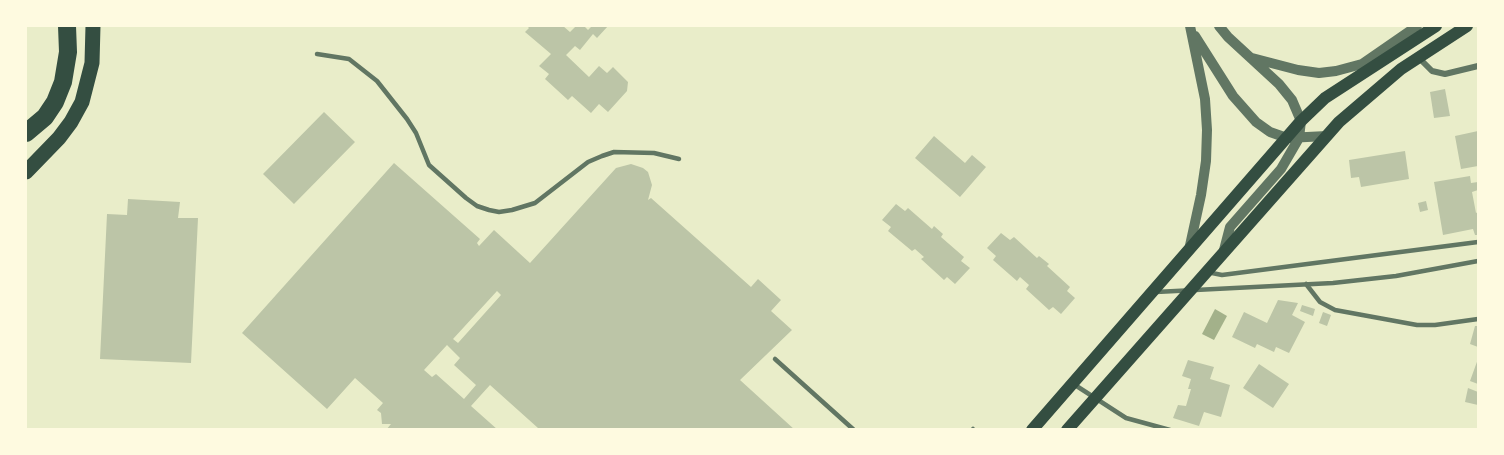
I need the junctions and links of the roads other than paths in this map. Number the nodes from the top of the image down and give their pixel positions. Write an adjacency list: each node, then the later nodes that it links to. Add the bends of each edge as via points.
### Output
1 (67, 26): 13 (highway, via 63,82 45,117)
2 (93, 26): 17 (main road, via 92,63 82,102 59,138)
3 (1219, 26): 9 (street)
4 (1417, 26): 9 (street, via 1362,64 1336,71 1298,70)
5 (1436, 26): 12 (main road, via 1325,98)
6 (1467, 26): 10 (main road)
7 (1191, 28): 15 (street, via 1233,96 1256,122 1270,132); 19 (street, via 1207,130 1201,195)
8 (317, 54): 16 (lane, via 349,59 377,81 416,133 429,165 466,198 489,210 512,210 536,202 588,162 614,152 654,153)
9 (1249, 57): 12 (street, via 1292,100)
10 (1419, 57): 11 (street, via 1432,71 1445,74); 14 (main road)
11 (1479, 66)
12 (1301, 121): 15 (main road)
13 (26, 133)
14 (1327, 136): 15 (street); 20 (main road)
15 (1293, 138): 19 (main road); 20 (street, via 1281,170 1230,227)
16 (679, 159)
17 (26, 172)
18 (1479, 242): 22 (lane, via 1222,274)
19 (1189, 250): 25 (main road)
20 (1224, 250): 22 (main road)
21 (1479, 261): 23 (lane, via 1396,276)
22 (1205, 272): 24 (main road)
23 (1306, 284): 24 (lane); 26 (lane, via 1320,302 1335,310 1417,325)
24 (1190, 289): 25 (lane); 29 (main road)
25 (1153, 292): 28 (main road)
26 (1479, 319)
27 (775, 359): 30 (lane)
28 (1072, 383): 29 (lane); 31 (main road)
29 (1094, 398): 32 (main road); 33 (lane, via 1126,418)
30 (854, 429)
31 (1032, 429)
32 (1067, 429)
33 (1170, 429)

